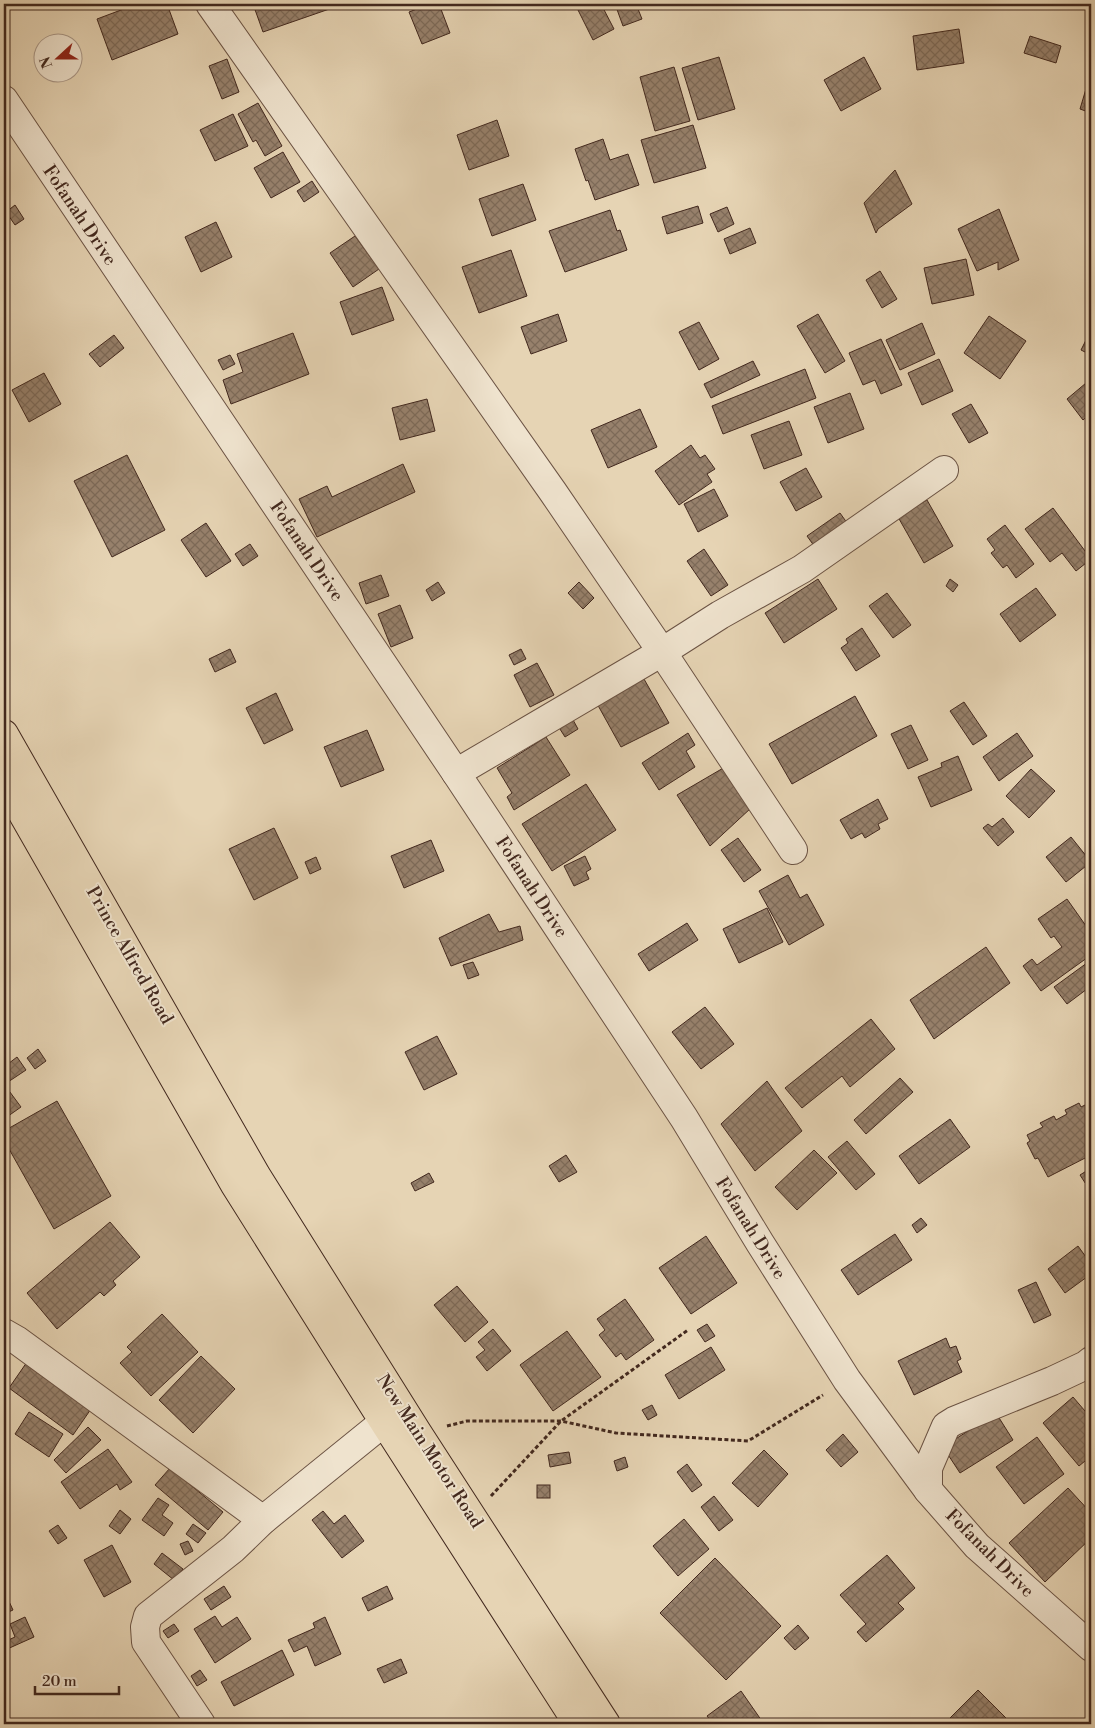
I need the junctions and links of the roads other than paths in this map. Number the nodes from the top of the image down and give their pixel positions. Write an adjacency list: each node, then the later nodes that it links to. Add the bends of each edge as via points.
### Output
1 (210, 4): 4 (street)
2 (4, 100): 6 (street, Fofanah Drive)
3 (944, 470): 4 (street, via 802,569)
4 (662, 652): 6 (street); 8 (street)
5 (4, 734): 9 (highway, Prince Alfred Road)
6 (456, 773): 13 (street, Fofanah Drive, via 684,1118 847,1380)
7 (4, 781): 9 (highway, Prince Alfred Road)
8 (793, 850)
9 (246, 1180): 12 (highway, New Main Motor Road); 18 (highway, New Main Motor Road, via 417,1432)
10 (4, 1333): 14 (street)
11 (1091, 1361): 13 (street, via 946,1426 928,1468)
12 (384, 1422): 14 (street); 17 (highway, New Main Motor Road)
13 (928, 1490): 15 (street, Fofanah Drive, via 977,1546)
14 (263, 1520): 16 (street, via 233,1549 148,1616 146,1642)
15 (1091, 1647)
16 (201, 1724)
17 (578, 1724)
18 (606, 1724)

